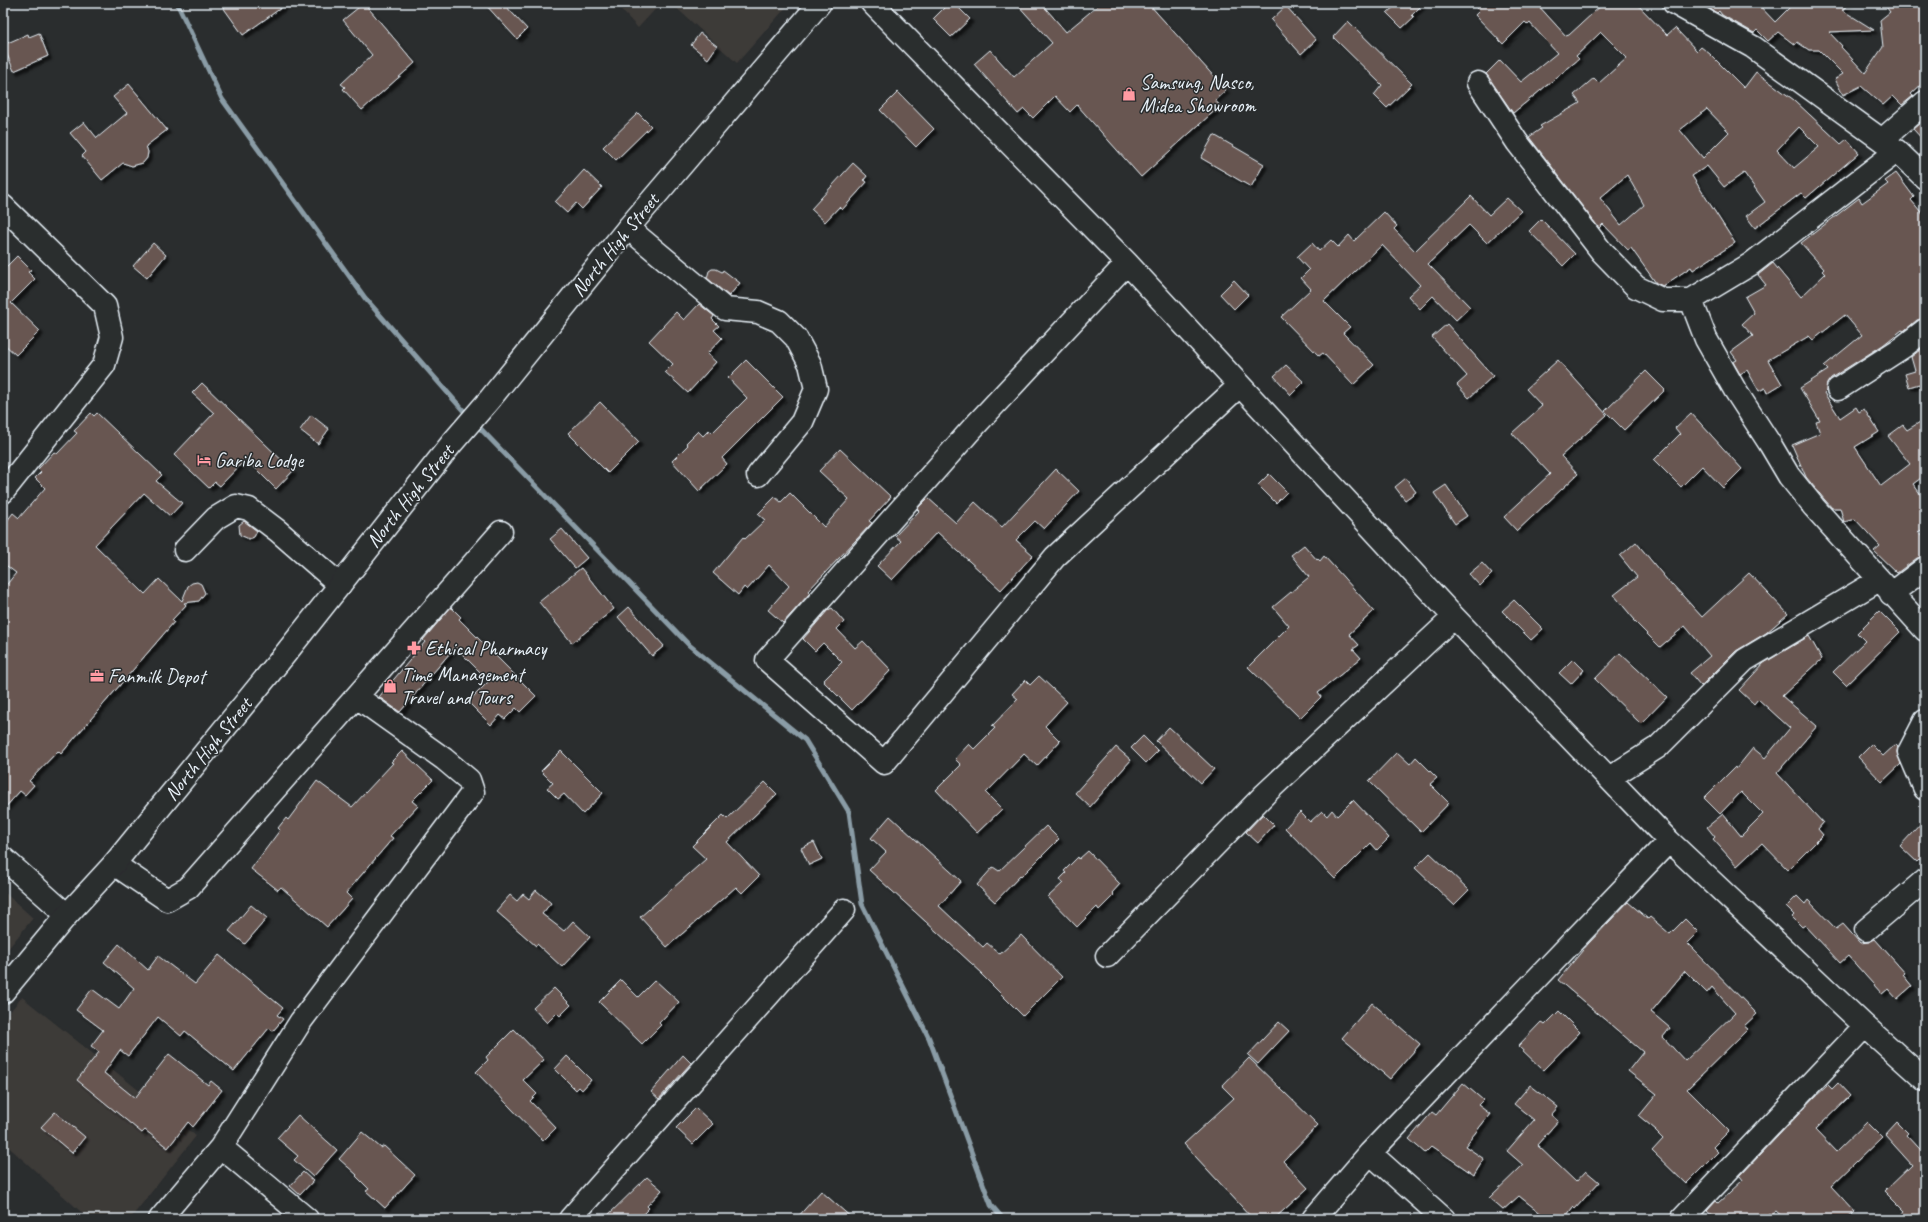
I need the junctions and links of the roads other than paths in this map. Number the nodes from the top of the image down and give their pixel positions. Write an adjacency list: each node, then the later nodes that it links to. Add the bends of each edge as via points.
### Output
1 (820, 3): 9 (main road, North High Street)
2 (872, 3): 10 (main road)
3 (1674, 3): 6 (main road, via 1753,47)
4 (1478, 83): 11 (main road, via 1517,142 1602,252 1636,286 1663,300)
5 (1925, 102): 6 (main road)
6 (1890, 146): 7 (main road); 11 (main road, via 1751,264)
7 (1925, 178)
8 (3, 206): 16 (main road, via 105,306 112,337 104,365)
9 (628, 228): 15 (main road, via 725,309 758,312 779,321 796,338 810,364 816,390 802,422); 20 (main road, North High Street)
10 (1127, 263): 13 (main road); 13 (main road, via 970,431 767,660 884,763 1055,557)
11 (1691, 300): 21 (main road, via 1706,339 1789,476)
12 (1925, 330): 14 (main road)
13 (1239, 386): 22 (main road)
14 (1838, 389)
15 (758, 475)
16 (3, 492)
17 (501, 532): 24 (main road)
18 (185, 550): 20 (main road, via 216,518 236,506 249,509 278,531)
19 (1925, 568): 21 (main road)
20 (340, 585): 30 (main road, North High Street)
21 (1885, 587): 23 (main road); 26 (main road, via 1744,660 1658,747)
22 (1454, 617): 26 (main road); 35 (main road, via 1265,794)
23 (1925, 630)
24 (357, 697): 30 (main road, via 188,888 166,900); 39 (main road, via 444,759 469,780 473,792 301,1021)
25 (1925, 721): 27 (main road, via 1909,752)
26 (1609, 778): 28 (main road)
27 (1925, 789)
28 (1669, 841): 37 (main road); 40 (main road)
29 (3, 858): 33 (main road)
30 (114, 864): 33 (main road, North High Street)
31 (1925, 880): 34 (main road)
32 (844, 910): 43 (main road)
33 (67, 915): 36 (main road, North High Street)
34 (1866, 930)
35 (1107, 956)
36 (3, 992)
37 (1866, 1026): 38 (main road); 46 (main road)
38 (1925, 1080)
39 (221, 1147): 41 (main road); 42 (main road)
40 (1370, 1153): 44 (main road); 45 (main road)
41 (160, 1219)
42 (307, 1219)
43 (570, 1219)
44 (1313, 1219)
45 (1444, 1219)
46 (1682, 1219)

